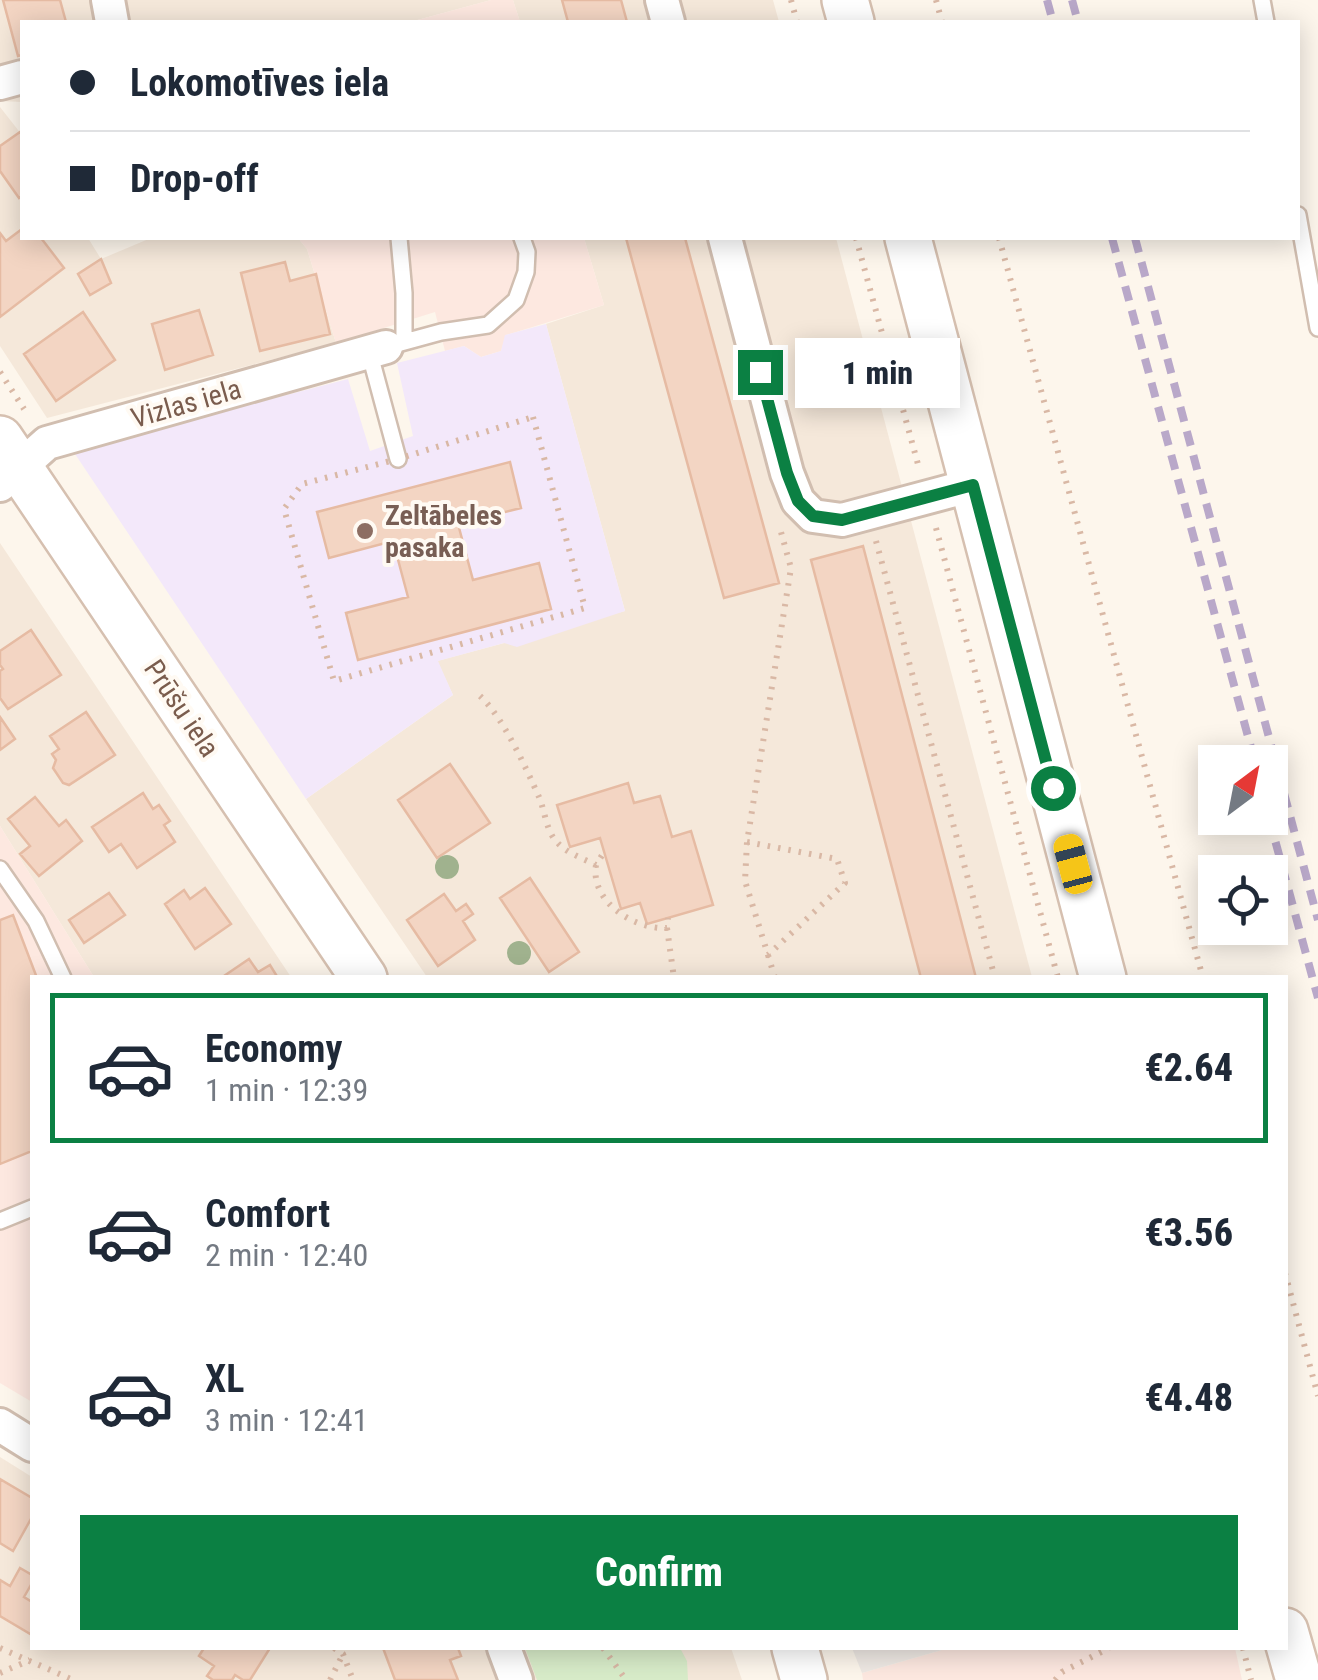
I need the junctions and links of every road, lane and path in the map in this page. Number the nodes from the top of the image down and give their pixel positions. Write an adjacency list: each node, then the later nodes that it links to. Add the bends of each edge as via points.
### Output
1 (1300, 225): 8 (lane)
2 (399, 240): 9 (lane, via 404,294)
3 (523, 240): 9 (lane, via 526,272 516,300 488,326)
4 (726, 240): 14 (street, via 798,501 813,516 842,520)
5 (857, 240): 13 (path)
6 (909, 240): 12 (street)
7 (1000, 240): 31 (path)
8 (1318, 328)
9 (386, 346): 10 (lane); 11 (street, Vizlas iela, via 47,443)
10 (398, 459): 10 (path, via 302,484 284,509 334,682 584,608 533,417)
11 (6, 463): 25 (street, Prūšu iela)
12 (973, 485): 13 (street); 30 (street)
13 (927, 497): 14 (street); 29 (path)
14 (868, 511): 28 (path)
15 (780, 526): 17 (path, via 790,568)
16 (480, 696): 19 (path, via 540,799 552,838)
17 (747, 842): 23 (path, via 746,881); 23 (path, via 838,858 845,883)
18 (604, 852): 19 (path)
19 (596, 865): 22 (path, via 608,902 624,916)
20 (0, 869): 24 (lane)
21 (668, 918): 22 (path)
22 (667, 928): 26 (path)
23 (768, 955): 27 (path)
24 (63, 975)
25 (362, 975)
26 (674, 975)
27 (774, 975)
28 (993, 975)
29 (1057, 975)
30 (1102, 975)
31 (1202, 975)
32 (30, 1209): 33 (lane)
33 (0, 1221)
34 (1288, 1284): 35 (path)
35 (1318, 1396)
36 (0, 1424): 37 (street)
37 (30, 1444)
38 (1288, 1642): 58 (street)
39 (0, 1648): 46 (path)
40 (340, 1650): 51 (path); 52 (path)
41 (505, 1650): 53 (street)
42 (605, 1650): 54 (path)
43 (796, 1650): 55 (street)
44 (1105, 1650): 56 (path)
45 (1244, 1650): 57 (path)
46 (30, 1660): 47 (path); 48 (path)
47 (44, 1666): 49 (path); 50 (path)
48 (0, 1673)
49 (49, 1680)
50 (73, 1680)
51 (330, 1680)
52 (354, 1680)
53 (516, 1680)
54 (626, 1680)
55 (804, 1680)
56 (1055, 1680)
57 (1251, 1680)
58 (1299, 1680)

